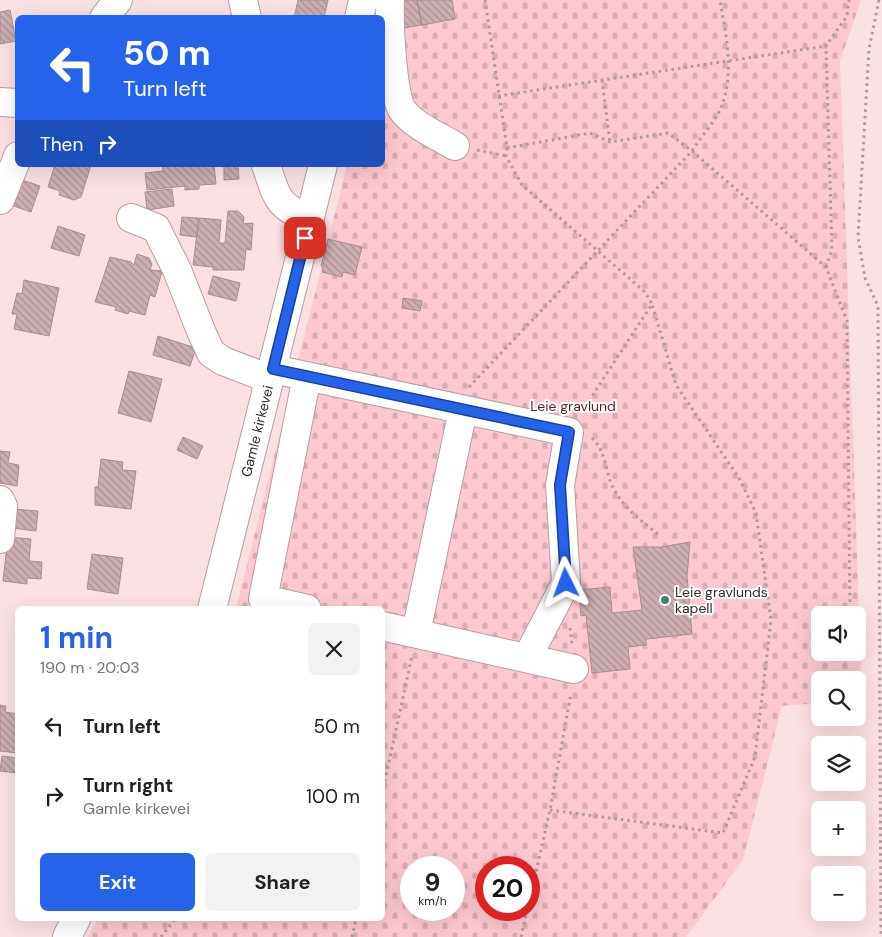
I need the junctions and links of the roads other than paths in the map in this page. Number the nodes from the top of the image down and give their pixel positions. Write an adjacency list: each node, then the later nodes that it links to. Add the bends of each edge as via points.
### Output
1 (118, 0): 5 (street)
2 (243, 0): 6 (street)
3 (363, 0): 7 (street)
4 (390, 0): 10 (street, via 389,29 402,110 415,122)
5 (106, 15)
6 (246, 15)
7 (360, 15)
8 (0, 102): 9 (street)
9 (15, 103)
10 (455, 146)
11 (15, 163): 14 (street)
12 (267, 167): 16 (street, via 278,199 290,211)
13 (323, 167): 16 (street, Gamle kirkevei)
14 (0, 200)
15 (131, 218): 17 (street, via 156,228 212,352 223,361)
16 (310, 219): 17 (street, Gamle kirkevei)
17 (272, 374): 18 (street); 22 (street, Gamle kirkevei)
18 (307, 376): 19 (street); 23 (street, via 263,599)
19 (457, 409): 25 (street); 26 (street, via 569,432 560,485 566,583)
20 (0, 500): 21 (street, via 3,506)
21 (0, 539)
22 (213, 606)
23 (294, 606)
24 (385, 627): 25 (street)
25 (416, 633): 26 (street)
26 (527, 658): 27 (street)
27 (574, 669)
28 (75, 921): 29 (street)
29 (67, 937)

